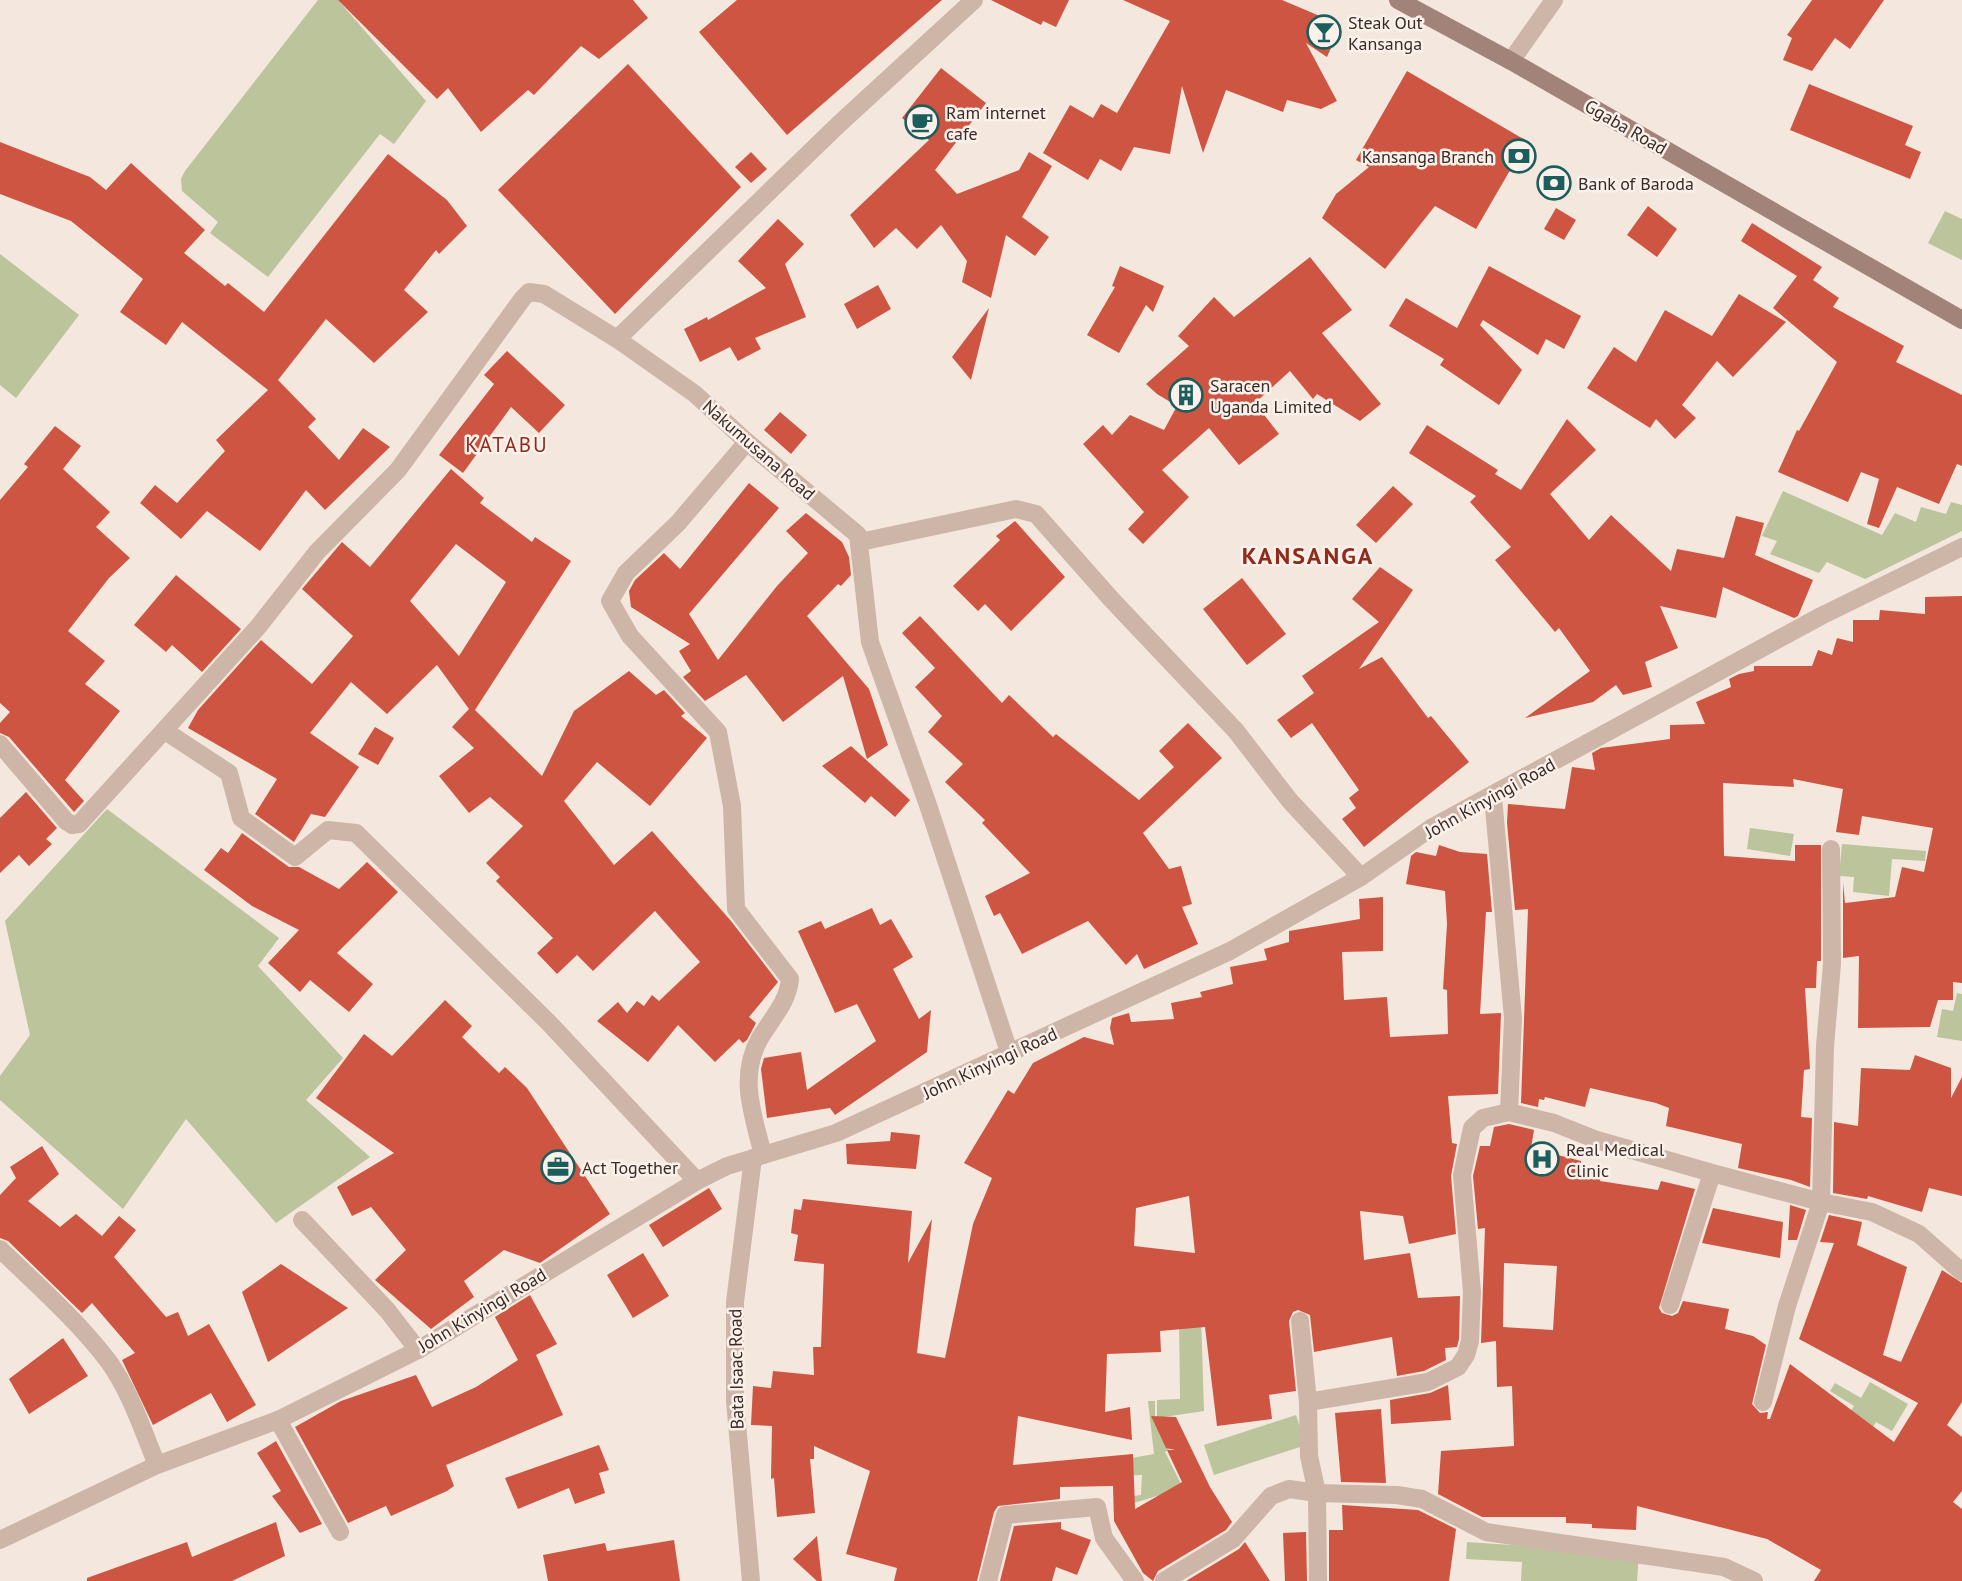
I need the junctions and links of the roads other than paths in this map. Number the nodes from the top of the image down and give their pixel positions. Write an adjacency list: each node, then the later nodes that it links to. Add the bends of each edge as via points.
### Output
1 (974, 0): 6 (street)
2 (1398, 0): 4 (main road, Ggaba Road)
3 (1554, 0): 4 (street)
4 (1511, 61): 5 (main road, Ggaba Road)
5 (1962, 320)
6 (617, 339): 7 (street, Nakumusana Road, via 695,394); 10 (street, Nakumusana Road, via 544,294 529,292 398,470 317,552)
7 (747, 442): 8 (street, Nakumusana Road, via 858,535); 17 (street, via 678,523 626,573 610,601 630,636 718,732 732,806 736,909 790,979 789,992 747,1069)
8 (860, 542): 14 (street, via 1016,509 1036,514 1236,731 1290,801); 15 (street, via 870,642)
9 (1962, 547): 12 (street, John Kinyingi Road, via 1821,616)
10 (165, 731): 11 (street, via 95,809 72,825); 19 (street, via 229,773 241,818 295,857 328,830 356,833 550,1024)
11 (0, 744)
12 (1493, 797): 14 (street, John Kinyingi Road, via 1431,828); 16 (street, via 1513,1018)
13 (1831, 849): 20 (street, via 1832,964 1824,1058)
14 (1361, 877): 15 (street, John Kinyingi Road, via 1230,951)
15 (1010, 1055): 17 (street, John Kinyingi Road, via 836,1133)
16 (1509, 1112): 18 (street); 27 (street, via 1478,1121 1472,1128 1462,1175 1472,1292 1471,1341 1458,1367 1427,1382)
17 (758, 1156): 19 (street, John Kinyingi Road); 34 (street, Bata Isaac Road, via 735,1302 735,1401)
18 (1712, 1173): 20 (street); 24 (street)
19 (697, 1181): 26 (street, John Kinyingi Road)
20 (1821, 1202): 23 (street, via 1872,1212 1902,1224); 28 (street, via 1787,1306)
21 (302, 1220): 26 (street, via 387,1310)
22 (0, 1249): 30 (street, via 108,1362 126,1391)
23 (1962, 1272)
24 (1670, 1305)
25 (1300, 1321): 27 (street)
26 (418, 1350): 29 (street, John Kinyingi Road)
27 (1308, 1402): 31 (street, via 1309,1456)
28 (1763, 1402)
29 (278, 1420): 30 (street, John Kinyingi Road); 32 (street)
30 (157, 1465): 33 (street, John Kinyingi Road)
31 (1317, 1493): 37 (street, via 1289,1489 1271,1496 1233,1539); 38 (street); 39 (street, via 1422,1499 1486,1532 1724,1567)
32 (340, 1532)
33 (0, 1540)
34 (751, 1581)
35 (988, 1581): 36 (street, via 1005,1515 1097,1507 1104,1538)
36 (1135, 1581)
37 (1164, 1581)
38 (1318, 1581)
39 (1754, 1581)

